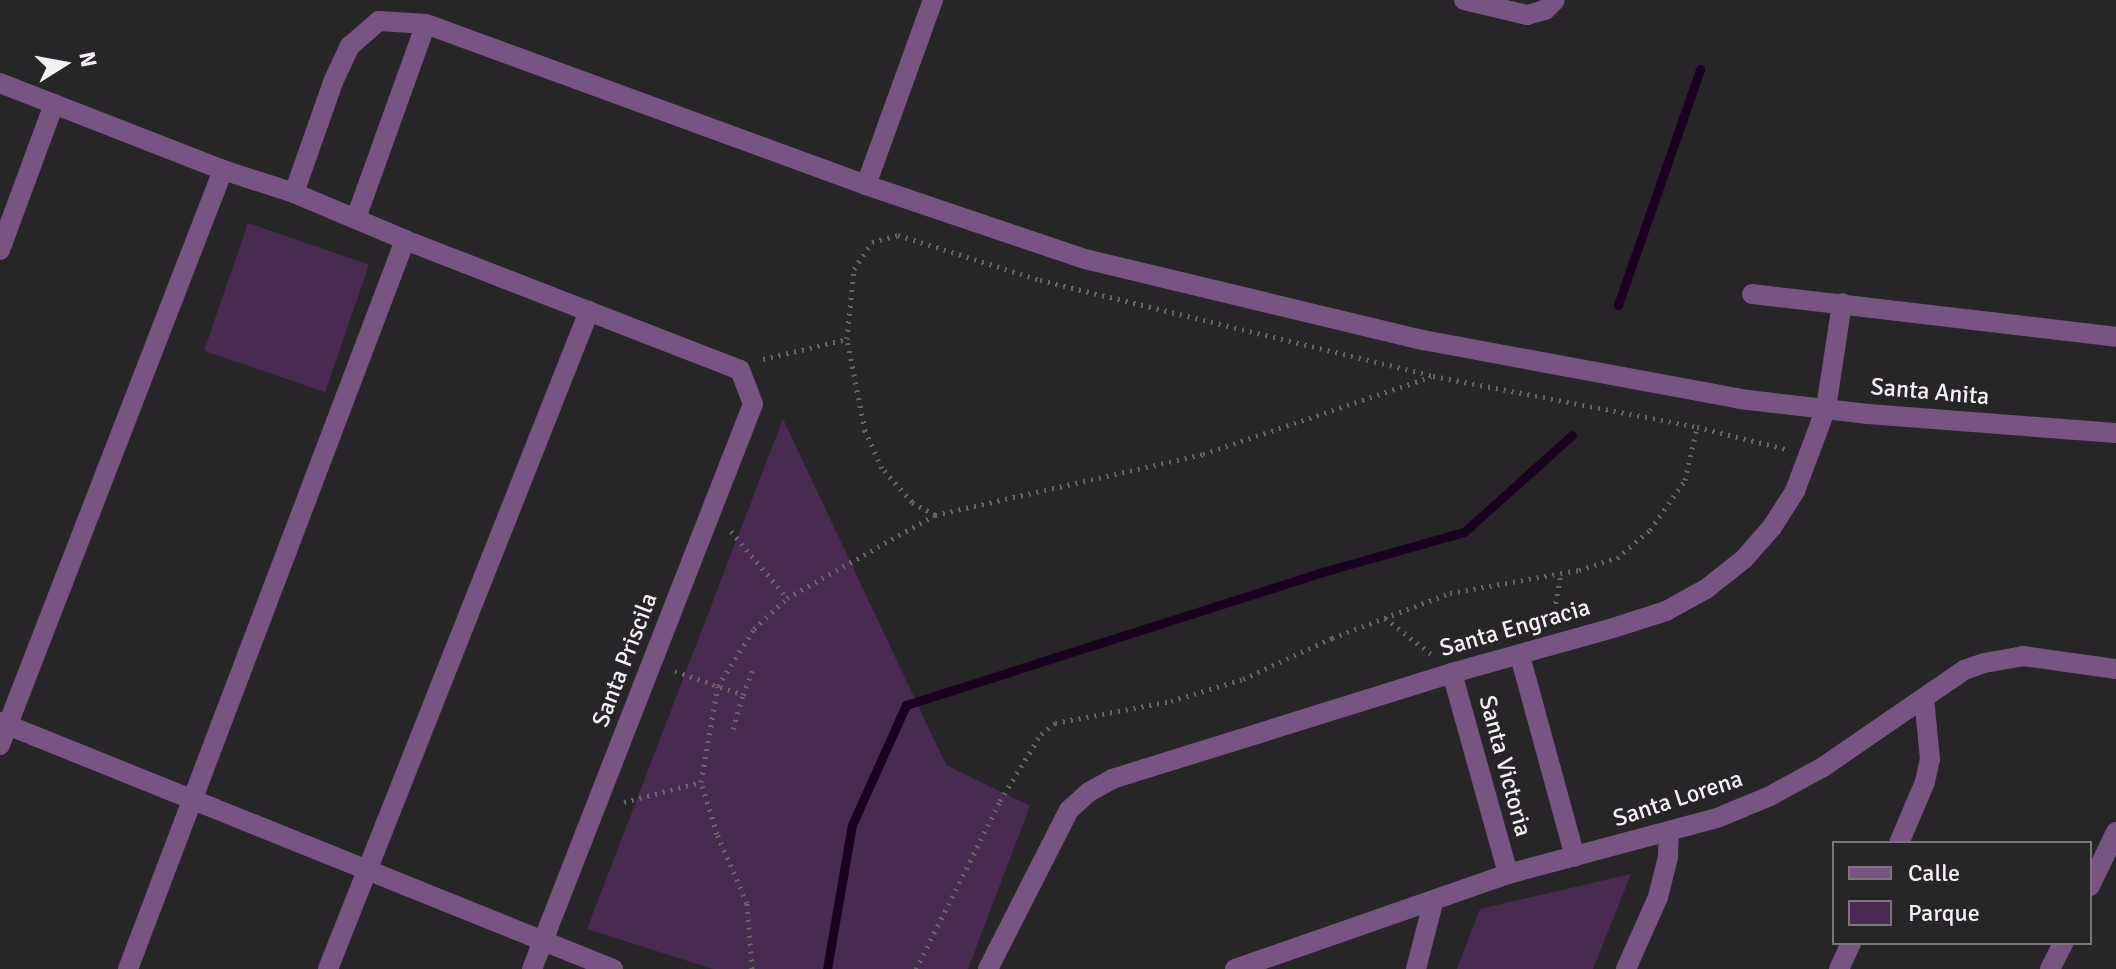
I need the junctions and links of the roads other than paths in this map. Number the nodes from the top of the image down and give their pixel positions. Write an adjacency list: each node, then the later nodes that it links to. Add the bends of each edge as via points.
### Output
1 (933, 0): 8 (street)
2 (1464, 0): 3 (street, via 1527,15)
3 (1550, 5)
4 (426, 24): 8 (street, Santa Anita); 9 (street, Santa Anita, via 379,21 350,46); 10 (street)
5 (0, 83): 6 (street)
6 (54, 104): 7 (street); 12 (street)
7 (223, 170): 9 (street); 23 (street)
8 (866, 185): 17 (street, Santa Anita, via 1100,263 1423,340 1740,399)
9 (294, 193): 10 (street)
10 (356, 218): 11 (street)
11 (405, 240): 15 (street); 25 (street)
12 (0, 250)
13 (1752, 294): 14 (street)
14 (1842, 303): 16 (street); 17 (street, Santa Engracia)
15 (589, 311): 30 (street); 34 (street, Santa Priscila, via 740,370 753,404)
16 (2116, 337)
17 (1826, 408): 18 (street, Santa Anita); 19 (street, Santa Engracia, via 1795,491 1744,559 1666,611)
18 (2116, 433)
19 (1520, 656): 21 (street, Santa Engracia); 29 (street, Santa Victoria)
20 (2116, 669): 22 (street, Santa Lorena, via 2044,657 2003,658 1964,670)
21 (1452, 673): 31 (street, Santa Victoria); 41 (street, Santa Engracia, via 1112,779 1089,792 1069,810)
22 (1924, 698): 26 (street, Santa Lorena, via 1770,796); 28 (street, via 1930,759)
23 (4, 724): 24 (street); 25 (street)
24 (0, 745)
25 (193, 800): 30 (street); 37 (street)
26 (1669, 832): 29 (street, Santa Lorena); 44 (street, via 1662,886)
27 (2116, 832): 32 (street)
28 (1900, 841)
29 (1575, 857): 31 (street, Santa Lorena)
30 (367, 870): 34 (street); 38 (street)
31 (1508, 874): 33 (street, Santa Lorena)
32 (2092, 882)
33 (1433, 903): 42 (street, Santa Lorena); 43 (street)
34 (543, 941): 39 (street, Santa Priscila); 40 (street)
35 (1850, 945): 45 (street)
36 (2062, 945): 46 (street)
37 (128, 969)
38 (328, 969)
39 (532, 969)
40 (613, 969)
41 (988, 969)
42 (1235, 969)
43 (1416, 969)
44 (1626, 969)
45 (1839, 969)
46 (2050, 969)

